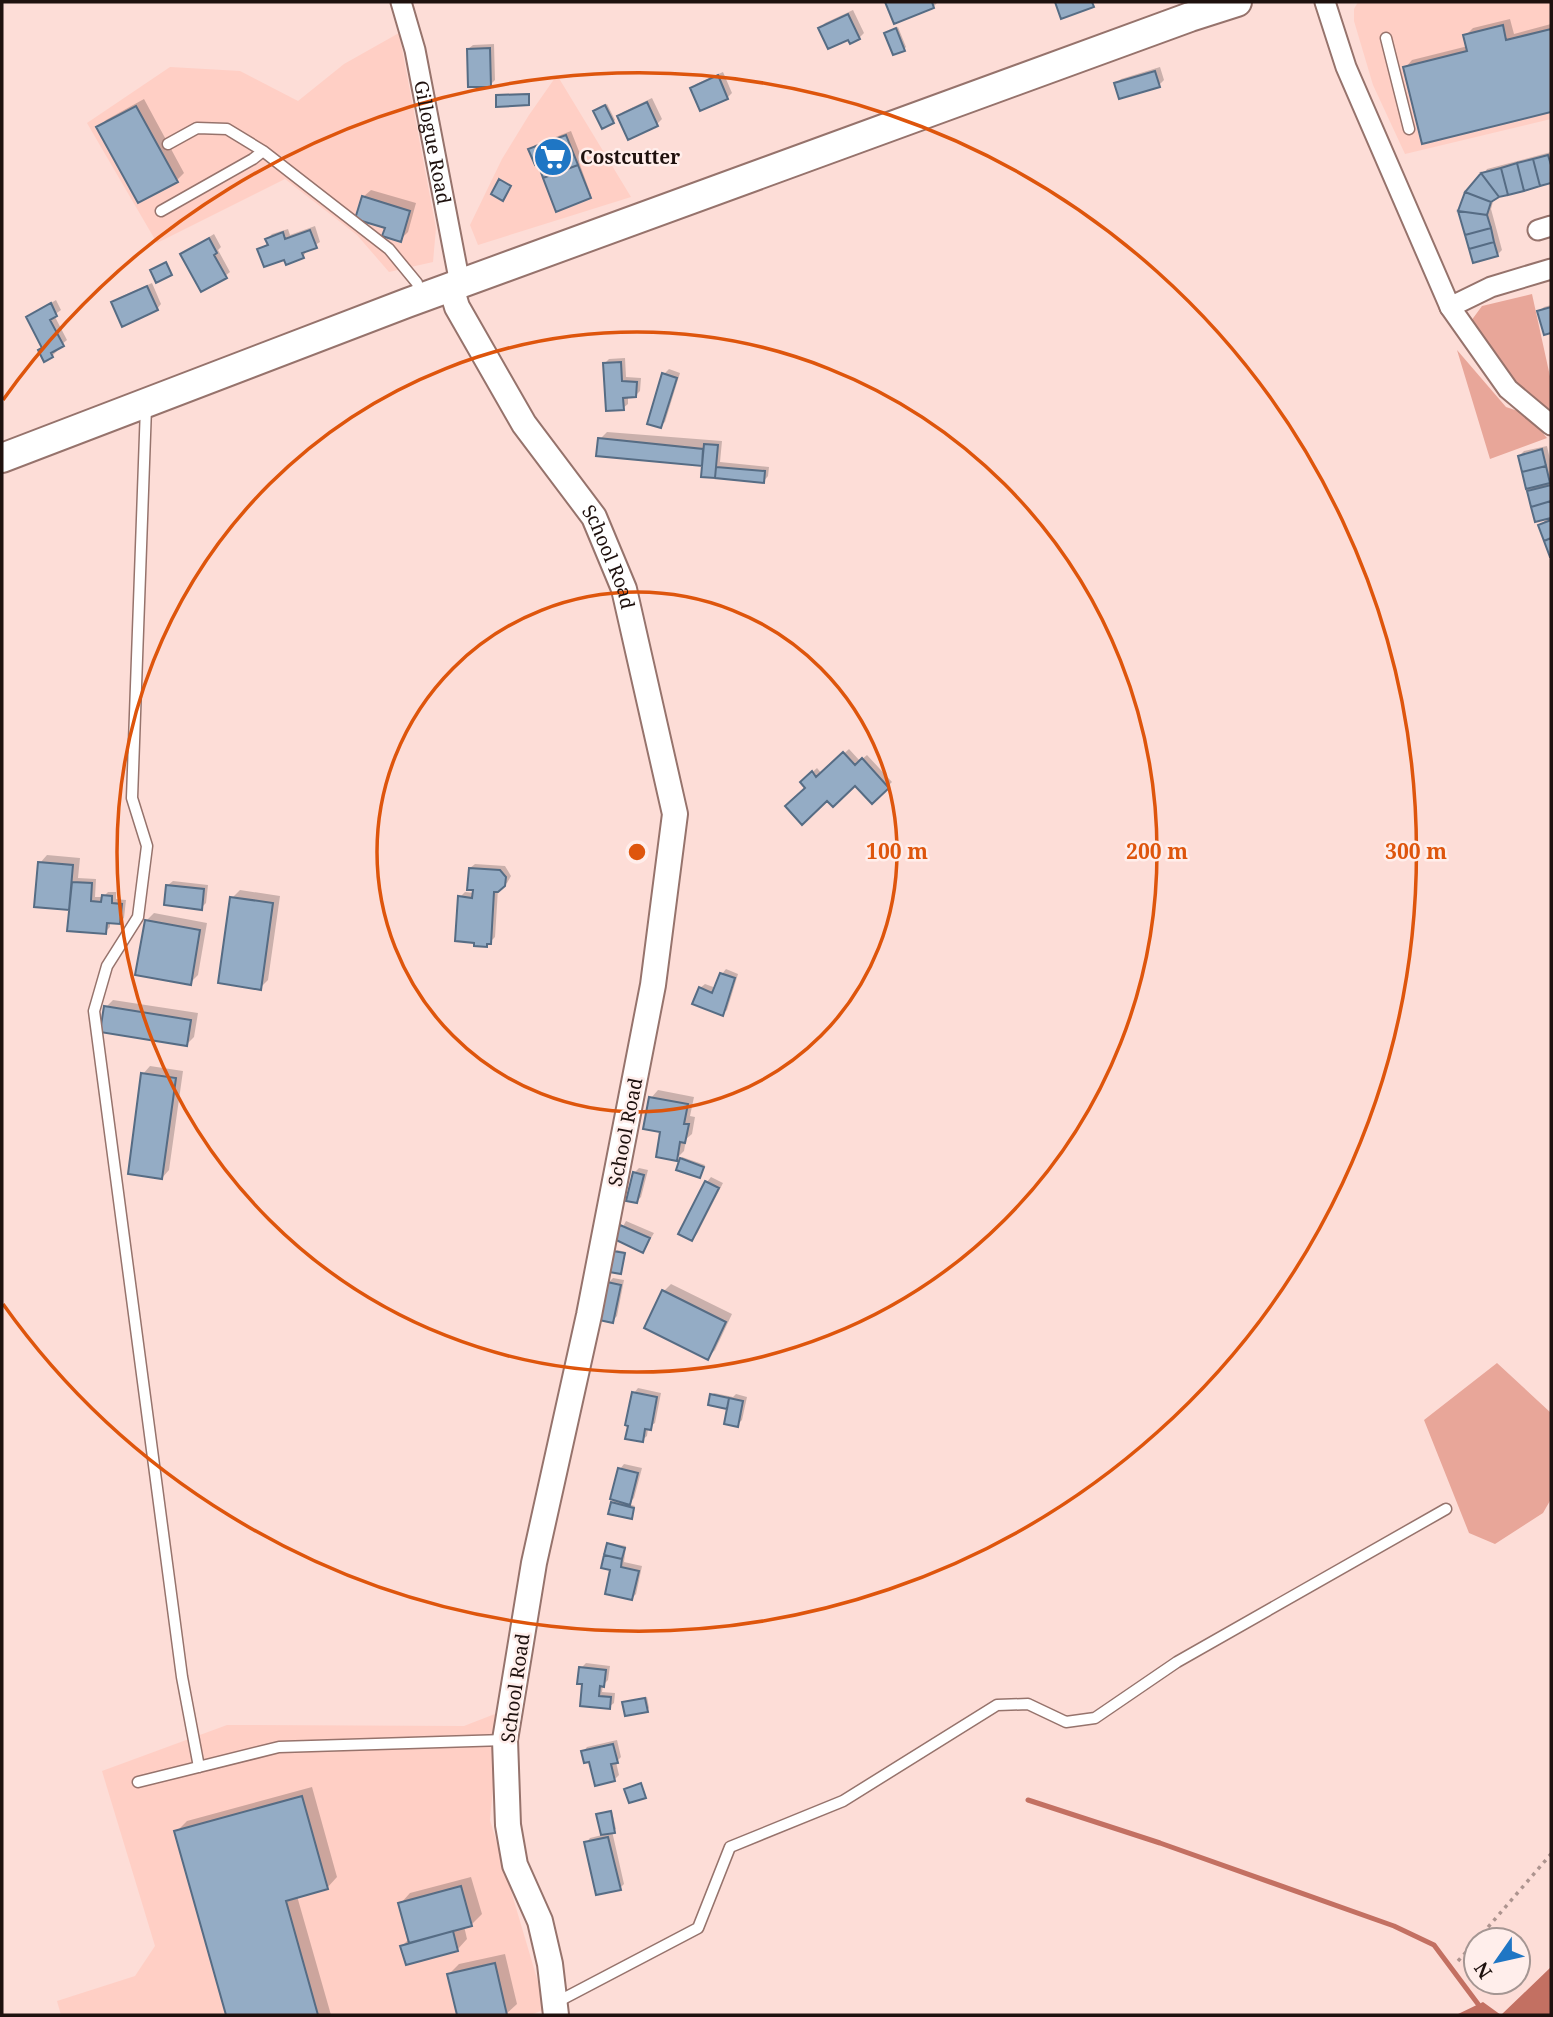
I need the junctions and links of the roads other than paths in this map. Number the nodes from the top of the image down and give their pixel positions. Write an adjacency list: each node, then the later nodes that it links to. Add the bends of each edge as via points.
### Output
1 (401, 2): 10 (street, Gillogue Road, via 415,50)
2 (1237, 2): 10 (main road)
3 (1325, 2): 12 (street, via 1346,68)
4 (1386, 38): 5 (lane)
5 (1409, 129)
6 (168, 144): 7 (lane, via 197,128 227,128)
7 (263, 151): 8 (lane); 11 (lane, via 389,249 417,283)
8 (161, 211)
9 (1551, 269): 12 (street, via 1491,287)
10 (455, 286): 11 (main road); 17 (street, School Road, via 457,307 524,424 594,517 624,589 675,814 653,985 586,1329 534,1563)
11 (420, 299): 13 (main road)
12 (1450, 307): 14 (street, via 1507,389)
13 (146, 403): 15 (main road); 18 (lane, via 132,798 147,846 138,917 107,967 94,1011 182,1677)
14 (1551, 425)
15 (2, 458)
16 (1446, 1509): 20 (lane, via 1177,1662 1095,1718 1066,1722 1028,1704 997,1705 843,1801 730,1847 698,1928)
17 (505, 1740): 18 (lane, via 279,1747); 20 (street, School Road, via 508,1825 515,1865 540,1922)
18 (199, 1767): 19 (lane)
19 (138, 1782)
20 (555, 2009)

